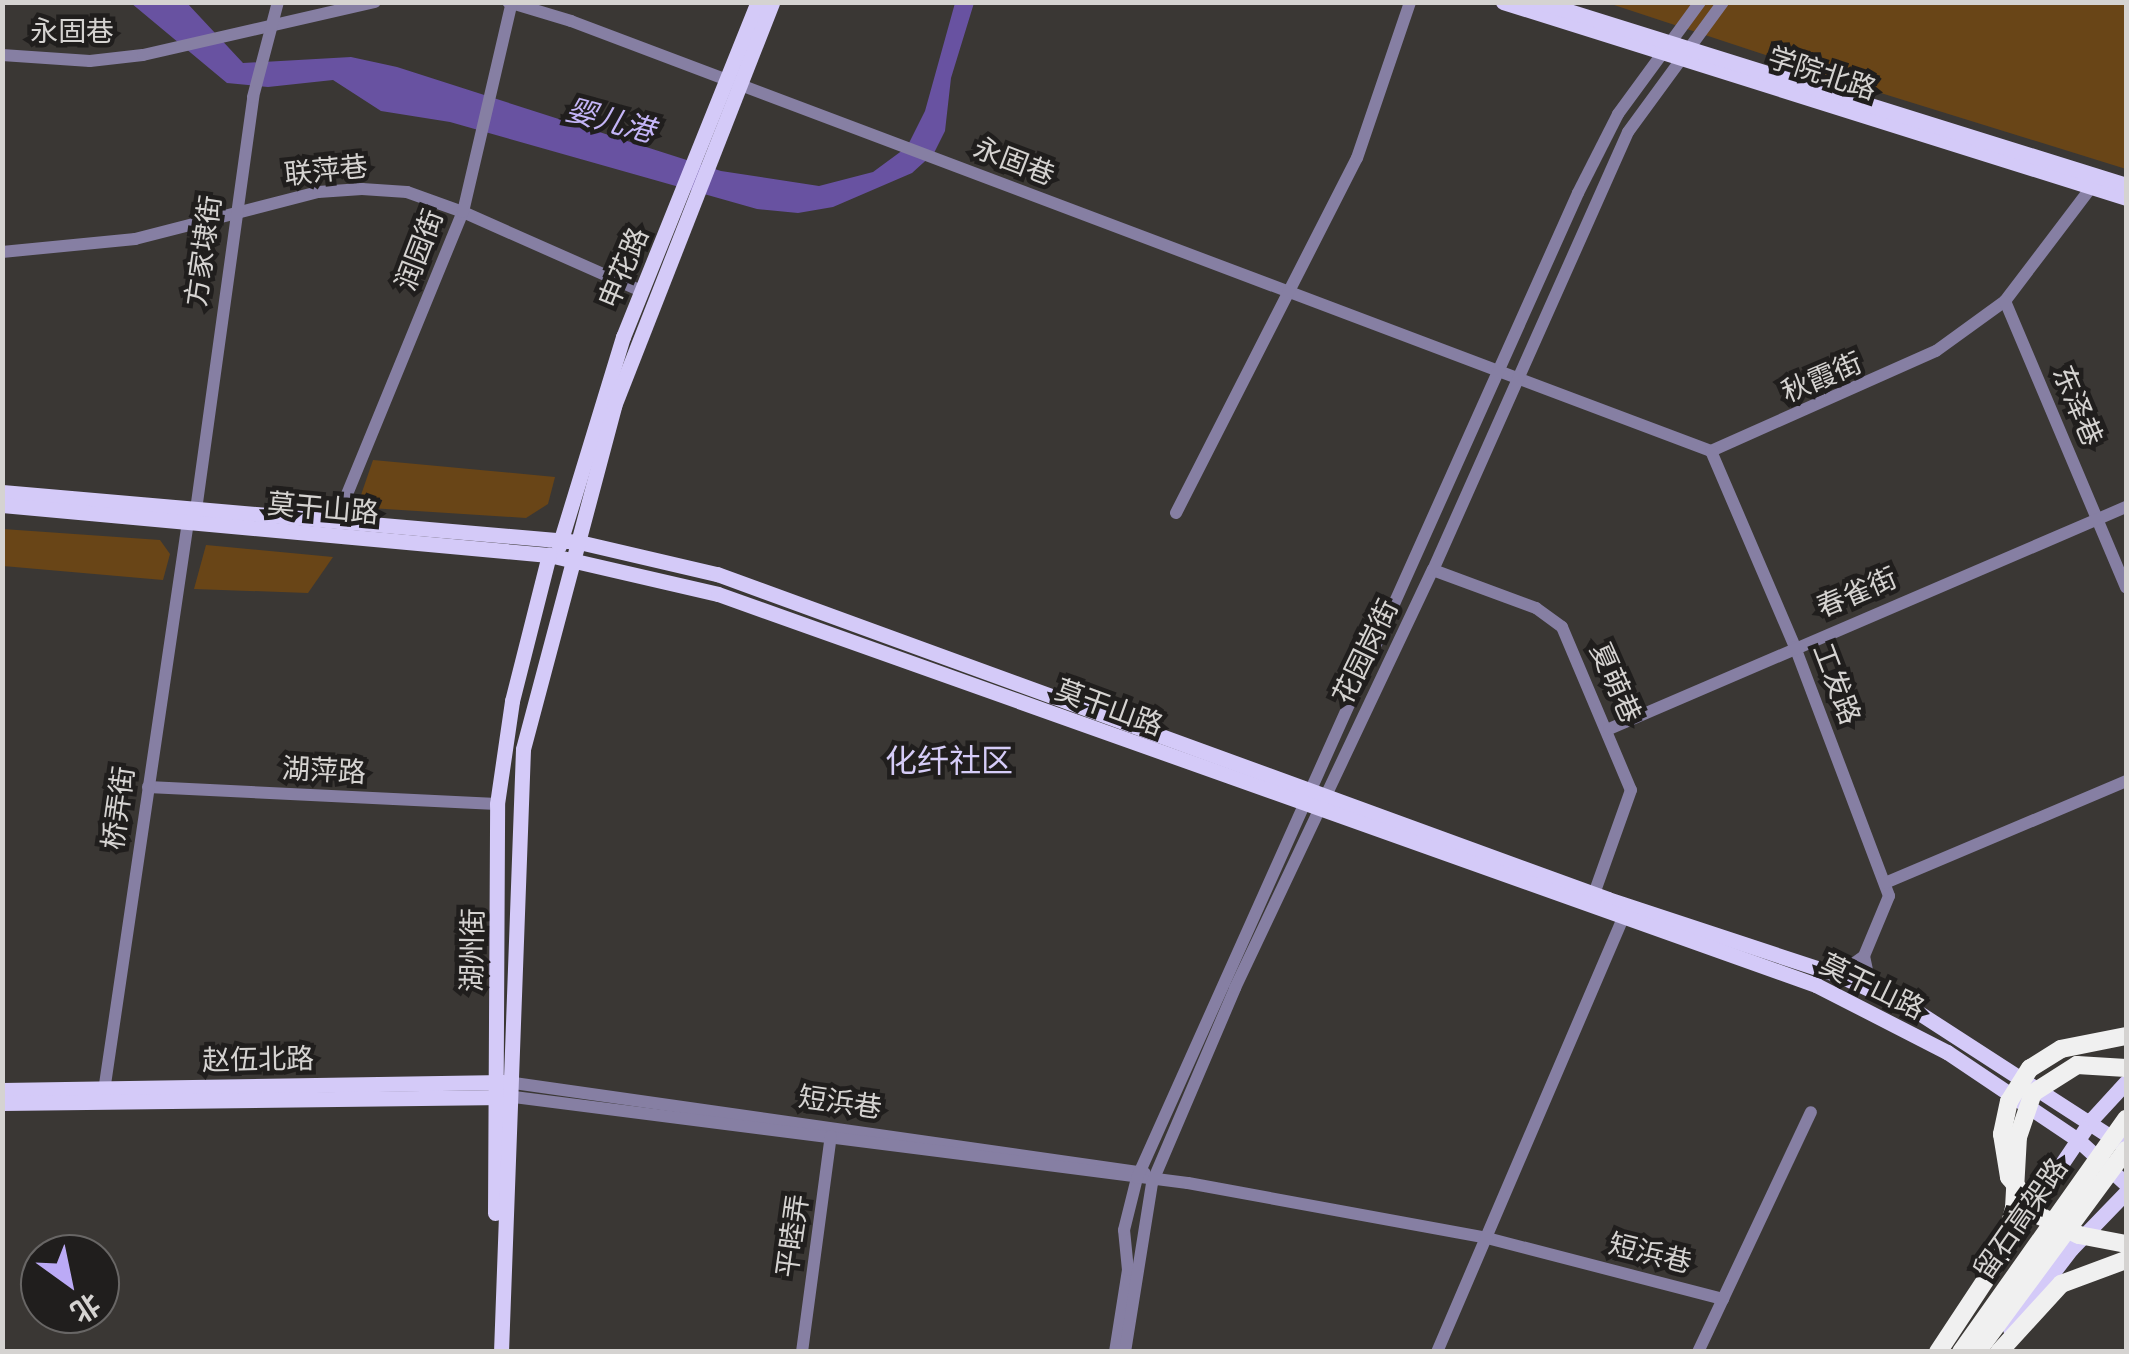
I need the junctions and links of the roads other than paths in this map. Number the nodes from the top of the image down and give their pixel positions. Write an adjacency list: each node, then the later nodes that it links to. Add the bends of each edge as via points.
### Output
1 (278, 2): 11 (street, 方家埭街)
2 (375, 2): 11 (street, 永固巷)
3 (758, 2): 16 (main road, 申花路)
4 (772, 2): 16 (main road, 申花路)
5 (1410, 2): 25 (street, via 1357,158)
6 (1503, 2): 15 (main road, 学院北路)
7 (1540, 2): 12 (main road, 学院北路)
8 (1700, 2): 12 (street, 花园岗街)
9 (1723, 2): 13 (street, 花园岗街)
10 (511, 3): 16 (street, 永固巷); 22 (street, 润园街)
11 (268, 30): 14 (street, 永固巷, via 90,61); 21 (street, 方家埭街)
12 (1670, 41): 13 (main road, 学院北路); 15 (street, 花园岗街)
13 (1688, 51): 15 (main road, 学院北路); 17 (main road, 学院北路); 28 (street, 花园岗街, via 1628,132)
14 (2, 55)
15 (1659, 56): 27 (street, 花园岗街, via 1618,114 1578,193)
16 (733, 83): 20 (main road, 申花路); 25 (street, 永固巷)
17 (2095, 183): 18 (main road, 学院北路); 19 (main road, 学院北路); 26 (street, 秋霞街)
18 (2126, 185)
19 (2126, 198)
20 (687, 200): 24 (main road, 申花路); 39 (main road, 申花路)
21 (234, 212): 22 (street, 联萍巷, via 362,188 408,192); 23 (street, 联萍巷, via 135,239); 35 (street, 方家埭街)
22 (463, 212): 24 (street, 联萍巷); 31 (street, 润园街)
23 (2, 252)
24 (641, 291): 39 (main road, 申花路, via 606,385)
25 (1292, 295): 27 (street, 永固巷); 34 (street)
26 (2005, 300): 29 (street, 秋霞街, via 1911,366); 37 (street, 东泽巷)
27 (1500, 374): 28 (street); 48 (street, 花园岗街)
28 (1517, 380): 29 (street); 42 (street, 花园岗街)
29 (1710, 451): 44 (street, 工发路)
30 (2, 492): 35 (main road, 莫干山路)
31 (343, 504): 36 (street, 润园街); 38 (street)
32 (2, 505): 35 (main road, 莫干山路)
33 (2126, 507): 37 (street, 春雀街)
34 (1176, 513)
35 (192, 516): 36 (main road, 莫干山路); 40 (main road, 莫干山路); 47 (street, 桥弄街)
36 (326, 519): 38 (main road, 莫干山路)
37 (2099, 519): 43 (street, 东泽巷); 44 (street, 春雀街)
38 (354, 522): 39 (main road, 莫干山路)
39 (572, 542): 40 (main road); 41 (main road, 申花路); 48 (main road, 莫干山路, via 717,574)
40 (549, 555): 41 (main road, 莫干山路); 49 (main road, 湖州街, via 512,701)
41 (574, 560): 48 (main road, 莫干山路, via 718,594); 61 (main road, 湖州街, via 521,769)
42 (1433, 570): 45 (street, 夏萌巷, via 1552,616); 48 (street, 花园岗街)
43 (2126, 587)
44 (1795, 647): 45 (street, 春雀街); 50 (street, 工发路)
45 (1609, 728): 51 (street, 夏萌巷, via 1631,790)
46 (2126, 781): 50 (street)
47 (148, 787): 49 (street, 湖萍路); 62 (street, 桥弄街)
48 (1316, 800): 51 (main road, 莫干山路); 52 (main road, 莫干山路); 71 (street, 花园岗街); 72 (street, 花园岗街)
49 (497, 804): 59 (main road, 湖州街)
50 (1884, 883): 53 (street, via 1889,896)
51 (1594, 894): 54 (main road, 莫干山路)
52 (1624, 916): 69 (main road, 莫干山路, via 1816,985 1896,1023); 75 (street)
53 (1864, 956): 54 (street); 55 (street)
54 (1838, 975): 55 (main road, 莫干山路)
55 (1871, 990): 65 (main road, 莫干山路, via 1913,1008)
56 (2126, 1036): 76 (highway, via 2061,1049 2030,1068 2008,1101 2002,1134 2009,1176 2040,1216 2079,1235)
57 (2126, 1068): 87 (highway, via 2077,1064 2033,1093 2018,1138 2014,1208 2002,1255)
58 (2126, 1082): 65 (main road)
59 (496, 1089): 61 (main road, 赵伍北路); 62 (main road, 赵伍北路); 74 (main road, 湖州街)
60 (2, 1090): 62 (main road, 赵伍北路)
61 (514, 1090): 67 (street, 短浜巷); 74 (main road, 湖州街)
62 (103, 1094): 63 (main road, 赵伍北路)
63 (2, 1103)
64 (1811, 1112): 79 (street)
65 (2092, 1119): 69 (main road); 70 (main road, 莫干山路)
66 (2126, 1121): 88 (highway, 留石高架路)
67 (832, 1134): 71 (street, 短浜巷); 82 (street, 平睦弄)
68 (2126, 1139): 89 (main road)
69 (2078, 1140): 73 (main road, 莫干山路); 87 (main road)
70 (2126, 1149): 89 (highway, 留石高架路)
71 (1139, 1175): 72 (street); 78 (street, 花园岗街, via 1124,1230)
72 (1152, 1183): 75 (street, 短浜巷, via 1188,1183); 78 (street, 花园岗街)
73 (2126, 1188): 90 (main road)
74 (500, 1229): 80 (main road, 湖州街); 81 (main road, 湖州街)
75 (1486, 1238): 79 (street, 短浜巷); 85 (street)
76 (2126, 1244)
77 (2126, 1260): 90 (highway, via 2061,1284)
78 (1133, 1270): 83 (street, 花园岗街); 84 (street, 花园岗街)
79 (1723, 1299): 86 (street)
80 (491, 1352)
81 (500, 1352)
82 (802, 1352)
83 (1115, 1352)
84 (1125, 1352)
85 (1437, 1352)
86 (1698, 1352)
87 (1934, 1352)
88 (1962, 1352)
89 (1976, 1352)
90 (1996, 1352)

